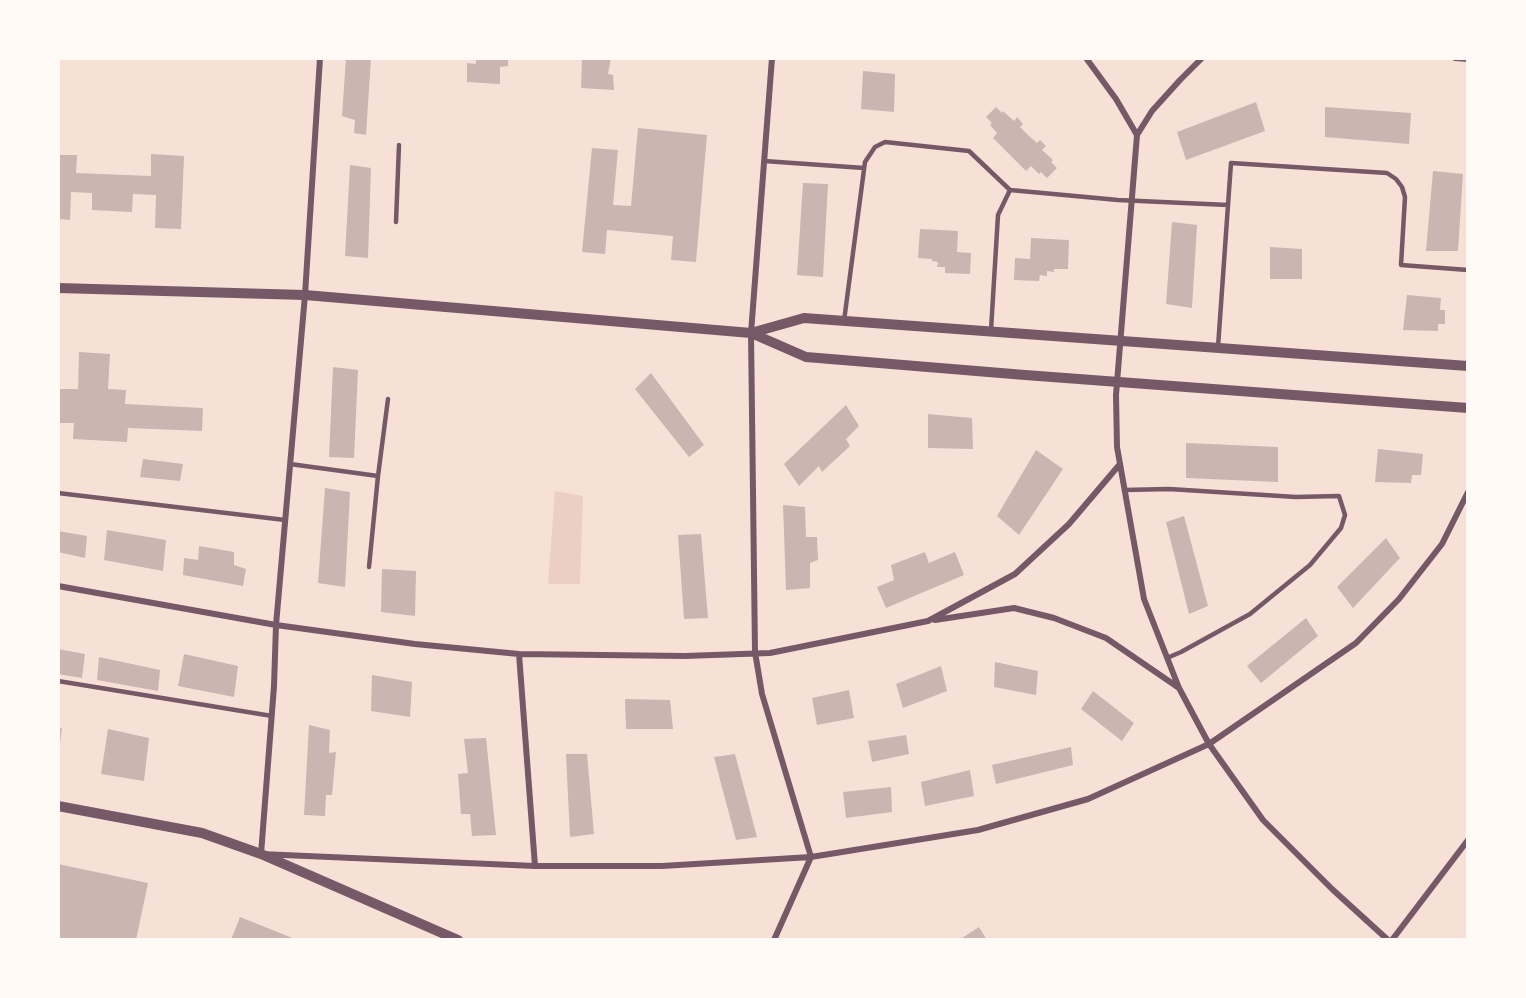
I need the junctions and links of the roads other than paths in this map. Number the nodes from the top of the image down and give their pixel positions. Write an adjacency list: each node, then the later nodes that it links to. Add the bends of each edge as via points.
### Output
1 (320, 58): 17 (street)
2 (772, 58): 9 (street)
3 (1086, 58): 7 (street)
4 (1202, 58): 7 (street, via 1152,111)
5 (1455, 58): 6 (street)
6 (1467, 59)
7 (1137, 135): 12 (street)
8 (399, 145): 14 (lane)
9 (764, 161): 10 (lane); 20 (street)
10 (864, 168): 11 (lane, via 869,154 885,142 969,151); 18 (lane)
11 (1010, 189): 12 (lane); 19 (lane, via 998,215)
12 (1133, 201): 13 (lane); 21 (street)
13 (1228, 206): 15 (lane, via 1231,163 1387,173 1396,179 1405,197 1401,265); 22 (lane)
14 (396, 222)
15 (1467, 270)
16 (58, 288): 17 (street)
17 (305, 295): 20 (street); 27 (street)
18 (844, 321): 19 (street); 20 (street, via 804,318)
19 (991, 331): 21 (street)
20 (751, 333): 24 (street, via 806,357); 38 (street)
21 (1122, 340): 22 (street); 24 (street)
22 (1218, 347): 23 (street)
23 (1467, 366)
24 (1118, 382): 26 (street); 28 (street)
25 (388, 399): 29 (lane)
26 (1467, 408)
27 (290, 464): 29 (lane); 33 (street)
28 (1120, 465): 30 (street); 36 (street, via 1069,524 1015,573)
29 (378, 476): 34 (lane)
30 (1124, 490): 40 (street, via 1144,599); 40 (lane, via 1339,496 1345,515 1341,528 1310,565 1250,614)
31 (1467, 492): 44 (street, via 1442,544 1356,643)
32 (58, 493): 33 (lane)
33 (285, 520): 37 (street)
34 (369, 567)
35 (58, 586): 37 (street)
36 (928, 621): 38 (street, via 770,653); 42 (street, via 1014,608 1054,618 1106,638)
37 (276, 625): 39 (street); 43 (street)
38 (755, 652): 39 (street, via 686,657); 48 (street, via 762,694)
39 (519, 654): 49 (street)
40 (1167, 658): 42 (street)
41 (58, 681): 43 (lane)
42 (1179, 688): 44 (street)
43 (272, 716): 47 (street)
44 (1209, 744): 48 (street, via 1088,799 978,830); 52 (street, via 1263,820 1332,889)
45 (58, 806): 47 (street, via 202,833)
46 (1467, 840): 52 (street)
47 (261, 854): 49 (street); 50 (street)
48 (811, 857): 49 (street, via 662,866); 51 (street)
49 (535, 866)
50 (458, 939)
51 (774, 939)
52 (1390, 939)

